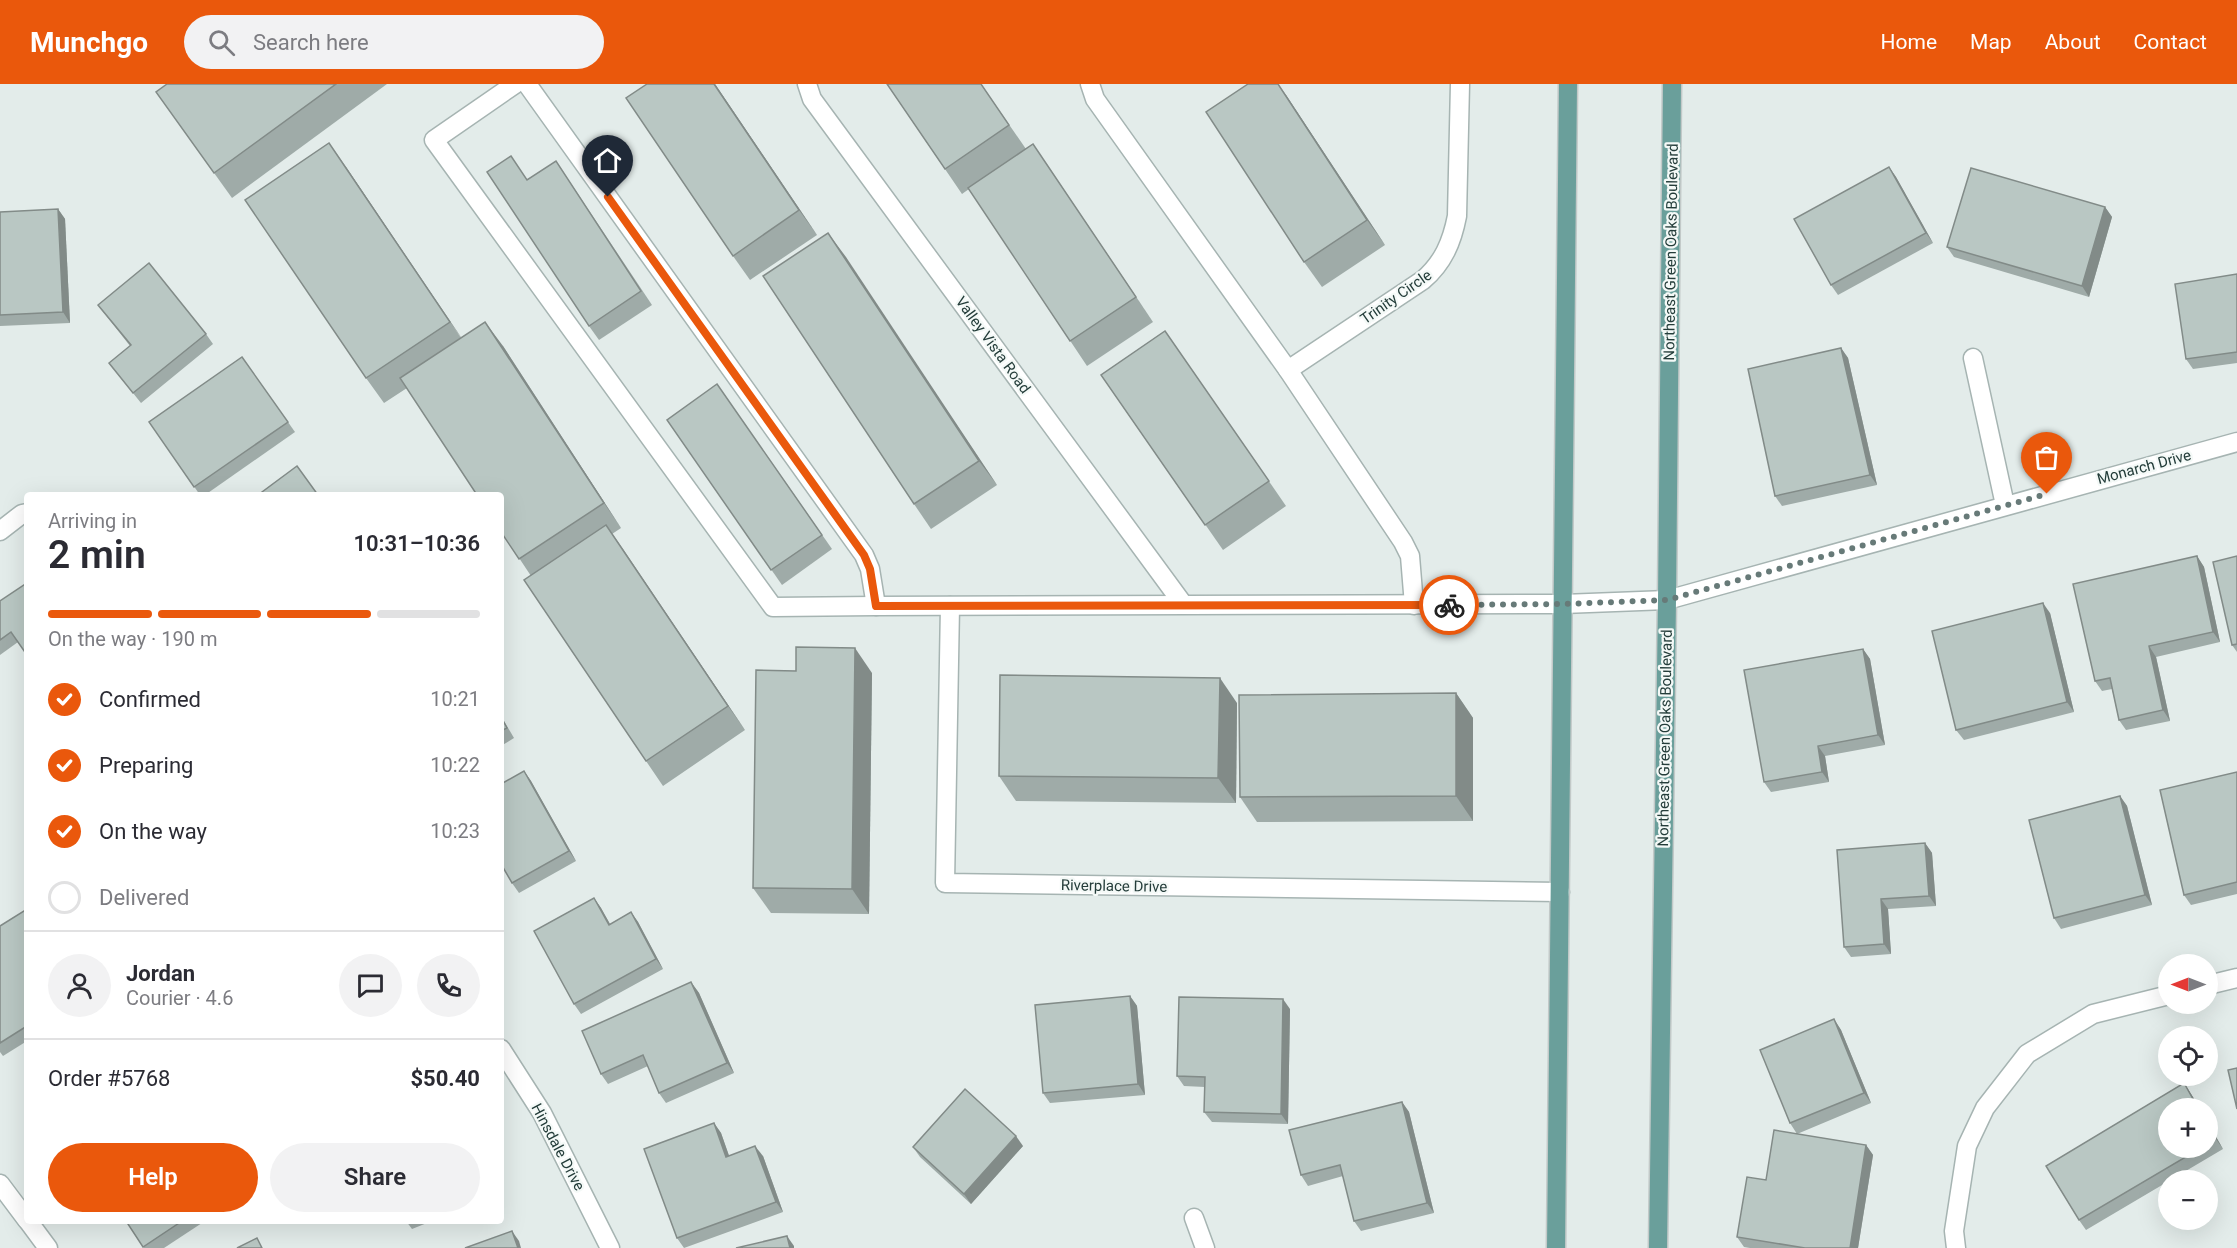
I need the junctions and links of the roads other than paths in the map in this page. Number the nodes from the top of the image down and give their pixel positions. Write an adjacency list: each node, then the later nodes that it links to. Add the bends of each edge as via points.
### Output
1 (515, 84): 18 (street, via 434,140 773,607)
2 (527, 84): 18 (street, via 864,555)
3 (807, 84): 15 (street, Valley Vista Road, via 812,99)
4 (1090, 84): 9 (street, via 1095,99)
5 (1460, 84): 9 (street, Trinity Circle, via 1457,216 1454,235 1436,269)
6 (1568, 84): 16 (main road)
7 (1672, 84): 14 (main road, Northeast Green Oaks Boulevard)
8 (1973, 358): 11 (street)
9 (1288, 370): 17 (street, via 1403,542 1410,556)
10 (2237, 442): 11 (street, Monarch Drive)
11 (2005, 505): 14 (street, Monarch Drive)
12 (24, 514): 13 (street)
13 (0, 531)
14 (1667, 600): 16 (street, Monarch Drive); 33 (main road, Northeast Green Oaks Boulevard)
15 (1183, 604): 17 (street); 19 (street)
16 (1563, 604): 17 (street); 20 (main road)
17 (1414, 605)
18 (876, 606): 19 (street)
19 (950, 606): 20 (street, Riverplace Drive, via 945,883)
20 (1560, 892): 32 (main road)
21 (2237, 978): 22 (street)
22 (2218, 983)
23 (2158, 998): 34 (street, via 2093,1014 2027,1054 1984,1108 1967,1146 1954,1231)
24 (504, 1054): 30 (street, Hinsdale Drive, via 542,1113)
25 (0, 1184): 26 (street)
26 (24, 1216)
27 (1194, 1218): 31 (street)
28 (30, 1224): 29 (street)
29 (48, 1248)
30 (610, 1248)
31 (1205, 1248)
32 (1556, 1248)
33 (1658, 1248)
34 (1956, 1248)

